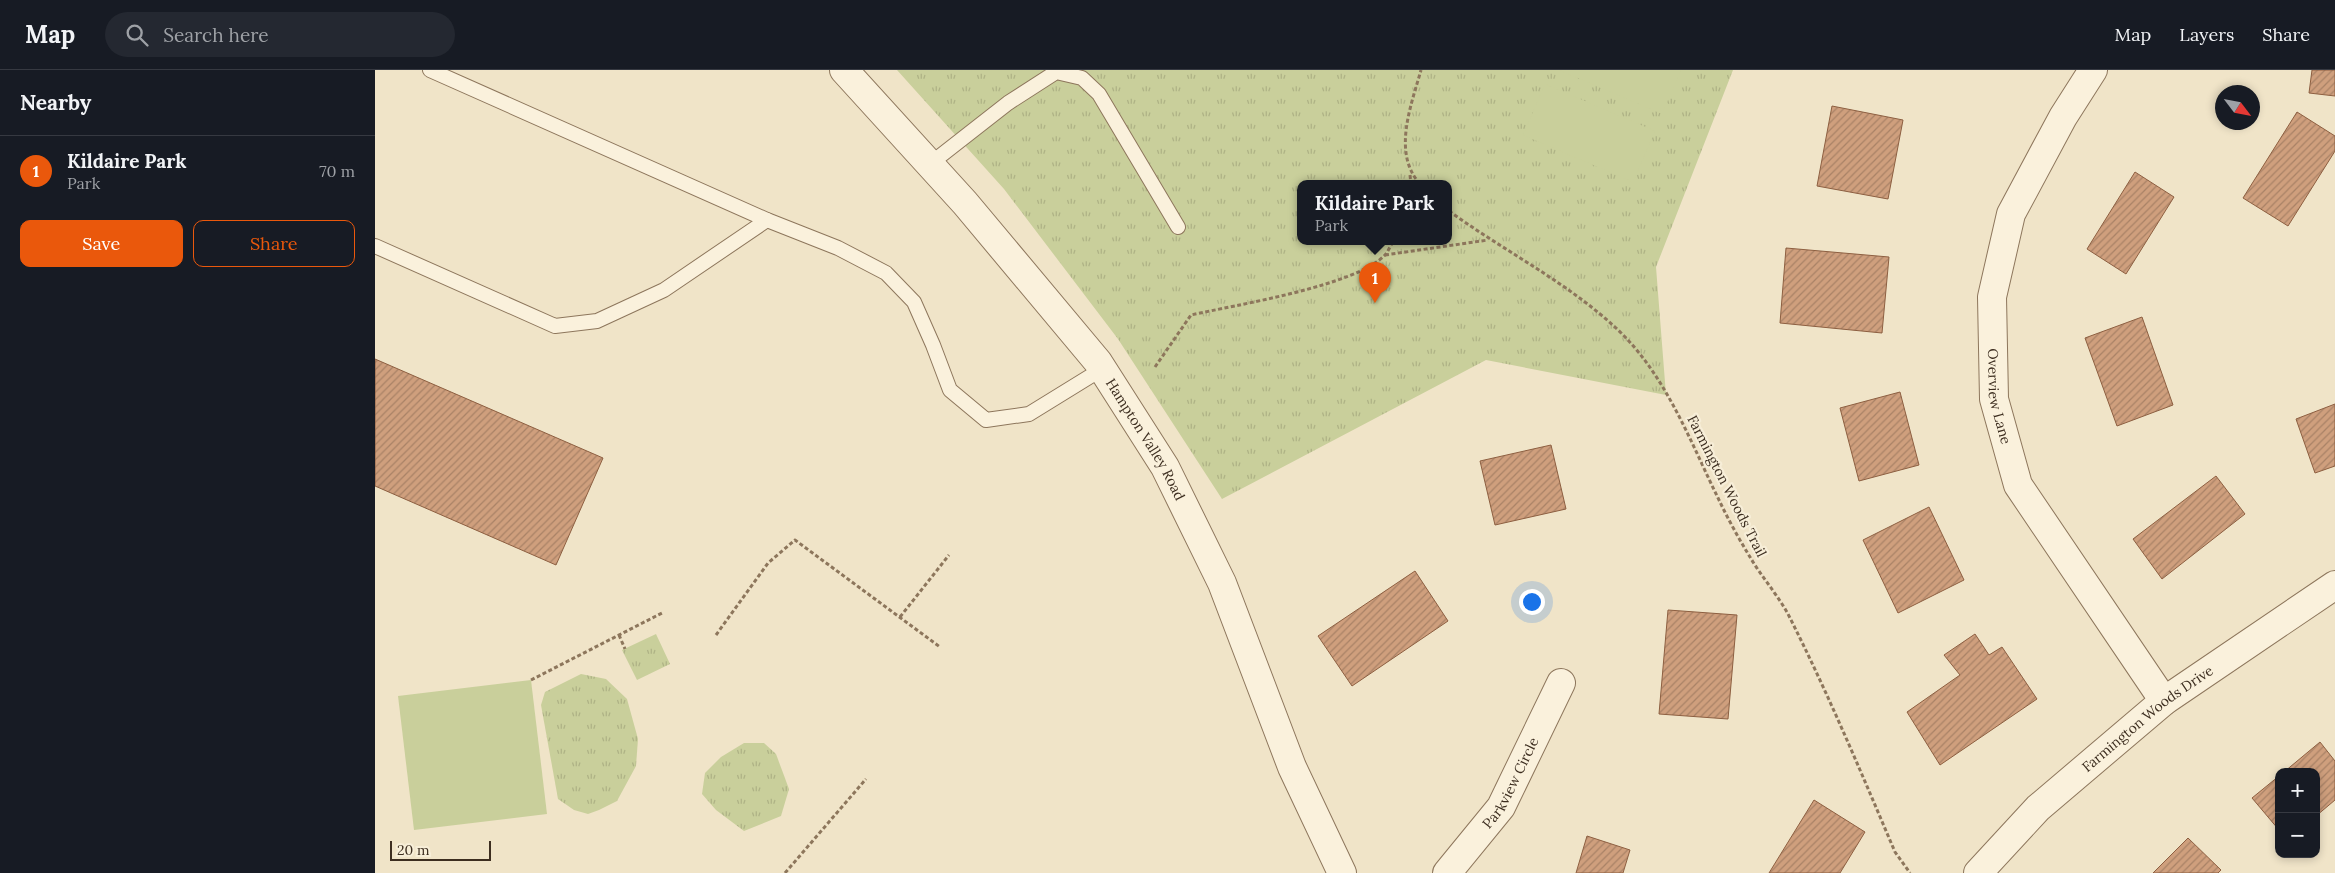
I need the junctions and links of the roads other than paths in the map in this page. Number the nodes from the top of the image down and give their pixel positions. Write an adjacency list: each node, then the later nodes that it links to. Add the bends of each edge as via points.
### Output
1 (430, 70): 5 (lane)
2 (844, 70): 4 (street, Hampton Valley Road)
3 (2093, 70): 11 (street, Overview Lane, via 2063,117 2011,214 1992,297 1994,399 2018,485)
4 (930, 164): 6 (lane, via 1008,102 1056,72 1082,78 1099,94); 8 (street, Hampton Valley Road)
5 (767, 220): 7 (lane, via 665,290 597,321 555,326); 8 (lane, via 839,248 886,273 913,302 950,390 986,420 1029,414)
6 (1178, 227)
7 (375, 246)
8 (1102, 369): 12 (street, Hampton Valley Road, via 1165,467 1222,583 1292,767)
9 (2335, 585): 11 (street, Farmington Woods Drive)
10 (1561, 683): 13 (street, Parkview Circle, via 1501,806)
11 (2164, 701): 14 (street, Farmington Woods Drive, via 2038,808)
12 (1342, 873)
13 (1447, 873)
14 (1979, 873)

